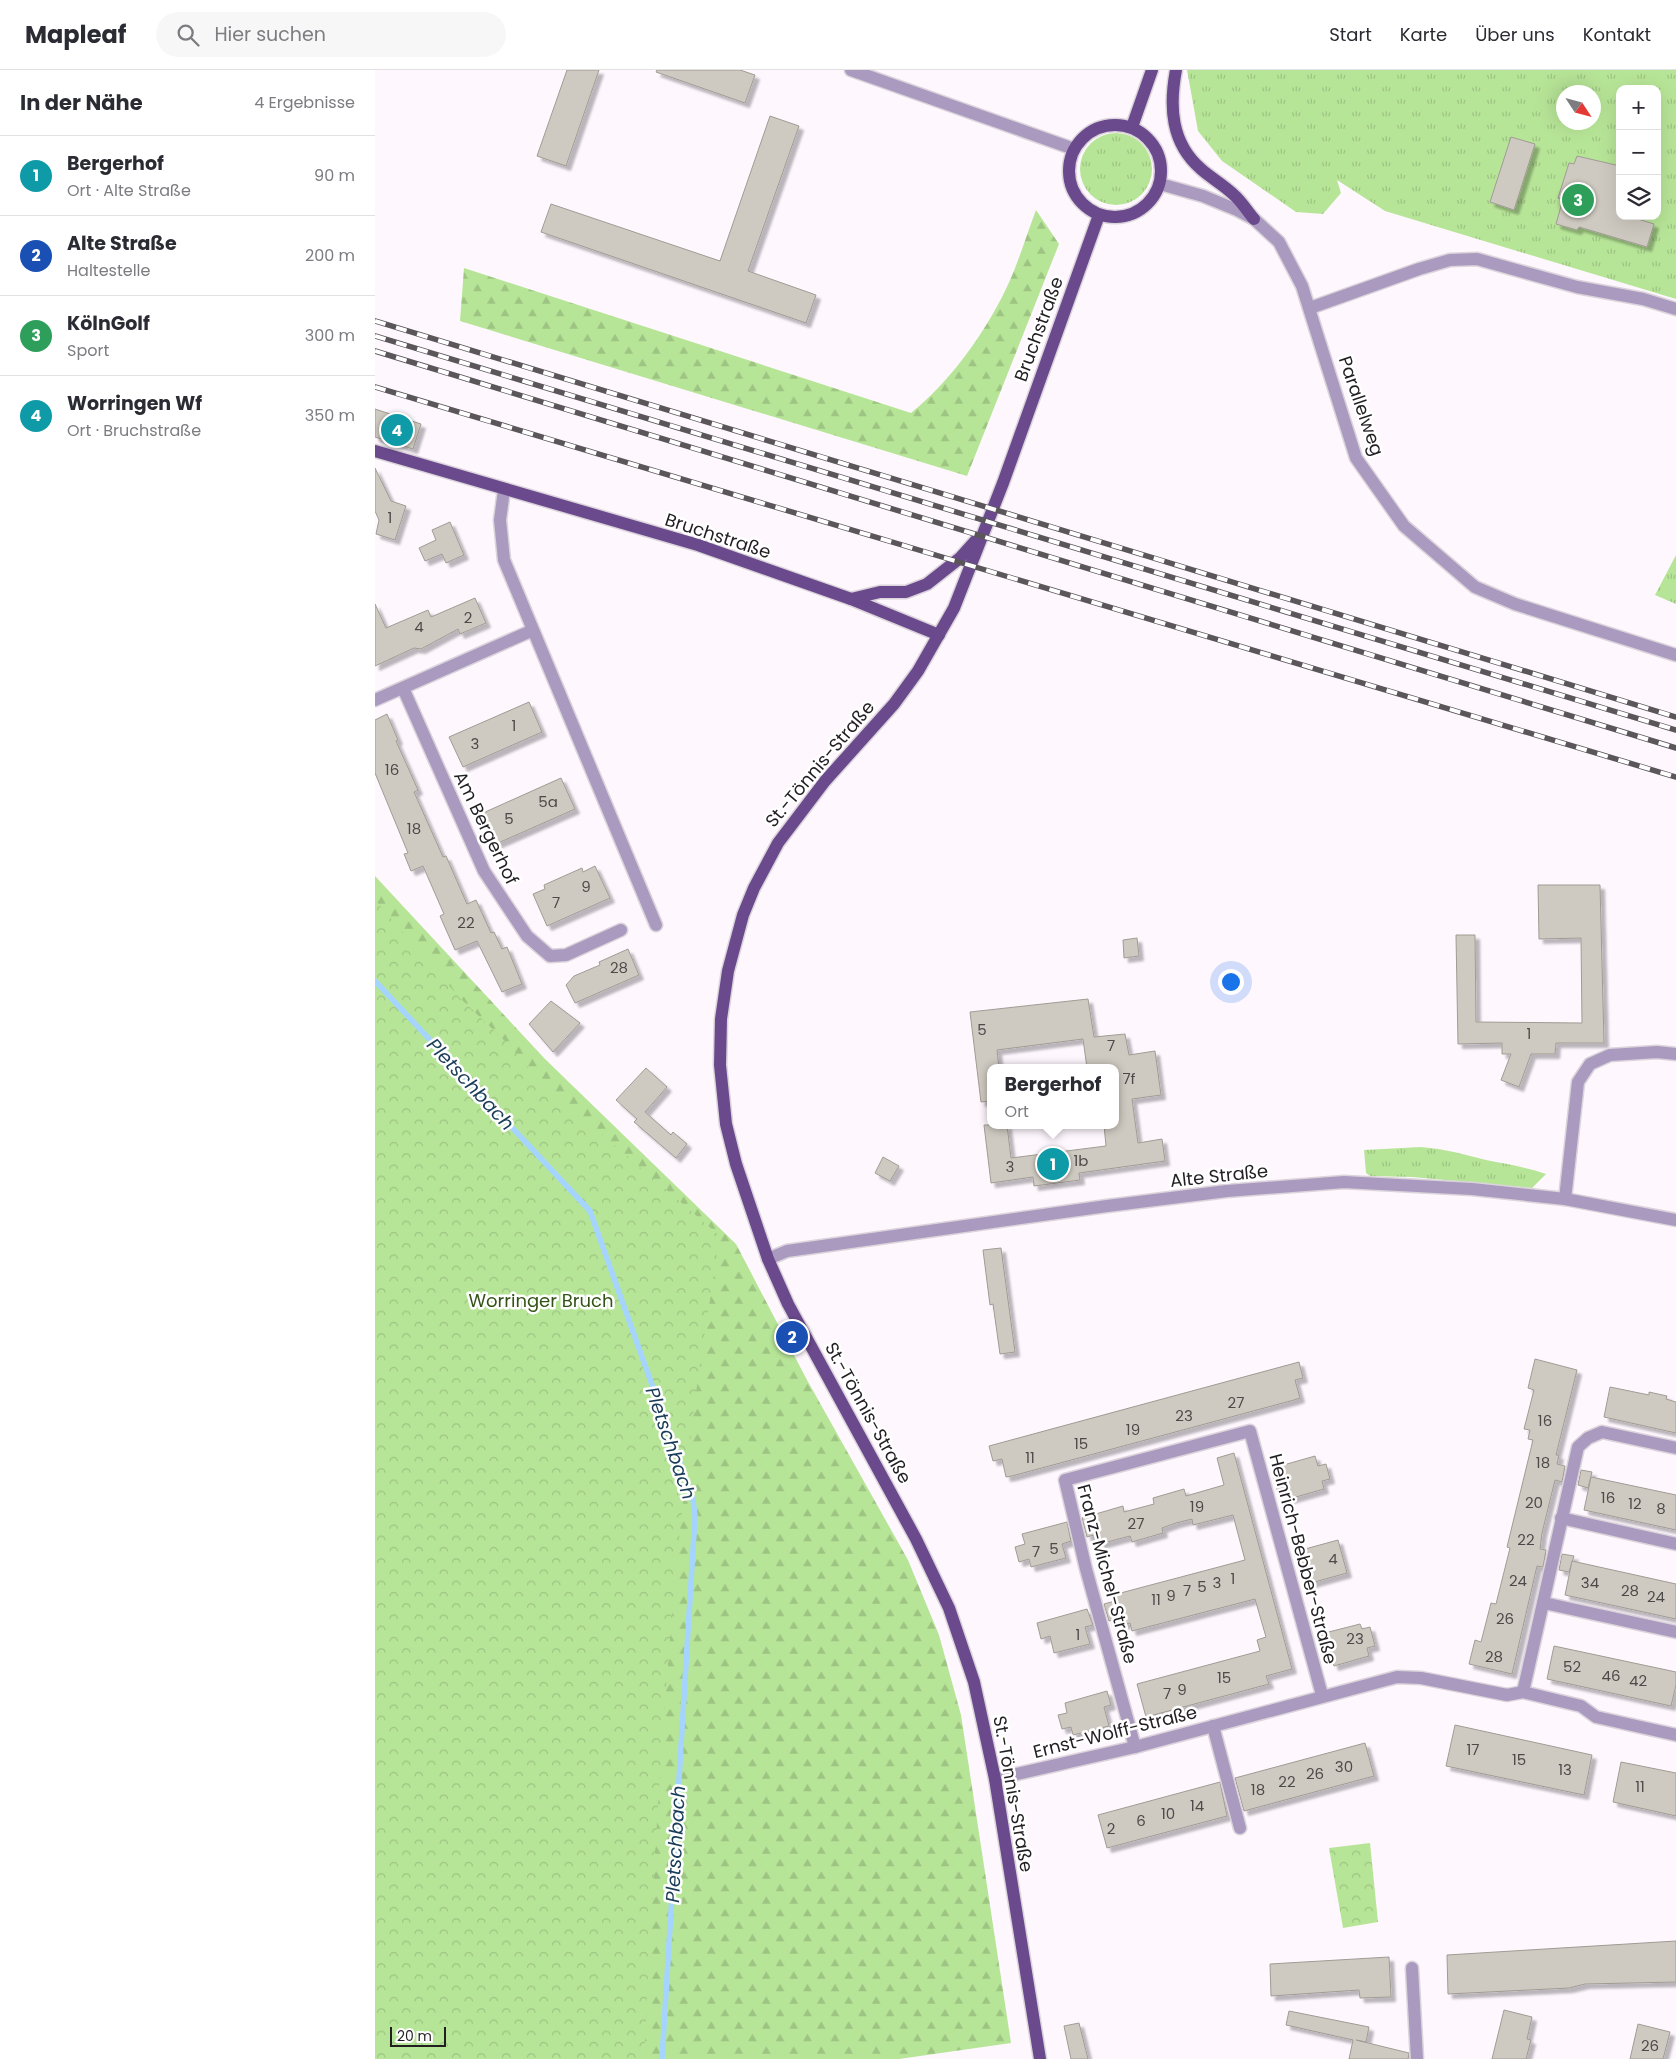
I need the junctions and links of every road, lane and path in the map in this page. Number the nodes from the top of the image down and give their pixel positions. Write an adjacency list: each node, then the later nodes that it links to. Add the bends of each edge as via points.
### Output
1 (851, 70): 5 (street)
2 (1152, 70): 4 (main road)
3 (1176, 70): 8 (main road, via 1172,91 1173,123 1182,146 1200,168 1235,195)
4 (1132, 127): 5 (main road, via 1116,124 1099,127 1085,135); 6 (main road, via 1147,136 1157,150 1162,166)
5 (1074, 148): 7 (main road, via 1069,180 1085,207)
6 (1160, 184): 7 (main road, via 1154,198 1143,209 1129,216); 8 (street, Parallelweg, via 1218,202)
7 (1099, 215): 13 (main road, Bruchstraße)
8 (1253, 219): 9 (street, Parallelweg, via 1279,242)
9 (1310, 308): 10 (street, via 1419,269 1450,260 1477,259 1577,287 1643,299); 17 (street, Parallelweg, via 1356,458 1404,526 1475,587 1515,604)
10 (1676, 309)
11 (375, 451): 12 (main road, Bruchstraße)
12 (504, 490): 14 (main road, Bruchstraße, via 698,545); 15 (street, via 500,520 504,560)
13 (984, 533): 14 (main road, via 960,558 927,584 906,592 880,592); 16 (main road, via 954,608)
14 (851, 600): 16 (main road, Bruchstraße)
15 (531, 631): 18 (street); 20 (street)
16 (939, 635): 25 (main road, St.-Tönnis-Straße, via 893,704 825,781 778,843 753,888 736,940 721,1019 723,1108 736,1164)
17 (1676, 655)
18 (403, 688): 19 (street); 21 (street, Am Bergerhof, via 484,871 527,936 550,956 566,955)
19 (375, 700)
20 (657, 925)
21 (621, 930)
22 (1676, 1054): 23 (street, via 1610,1055 1590,1064 1578,1082)
23 (1565, 1199): 24 (street, Alte Straße); 25 (street, Alte Straße, via 1345,1182 1107,1206 787,1251)
24 (1676, 1220)
25 (768, 1259): 37 (main road, St.-Tönnis-Straße, via 788,1304 917,1539 949,1608 974,1682)
26 (1250, 1431): 33 (street, Heinrich-Bebber-Straße); 36 (street, Franz-Michel-Straße, via 1065,1480)
27 (1676, 1448): 28 (street, via 1602,1432 1588,1438 1578,1447)
28 (1561, 1518): 29 (street); 30 (street)
29 (1676, 1544)
30 (1544, 1603): 31 (street); 32 (street)
31 (1676, 1632)
32 (1523, 1692): 33 (street, Ernst-Wolff-Straße, via 1507,1695 1421,1678 1397,1677); 35 (street, Ernst-Wolff-Straße, via 1581,1706 1596,1717)
33 (1322, 1695): 34 (street, Ernst-Wolff-Straße)
34 (1213, 1726): 36 (street, Ernst-Wolff-Straße); 38 (street, Ernst-Wolff-Straße)
35 (1676, 1735)
36 (1135, 1747): 37 (street, Ernst-Wolff-Straße)
37 (995, 1779): 40 (main road, St.-Tönnis-Straße)
38 (1240, 1828)
39 (1412, 1968): 41 (street)
40 (1040, 2059)
41 (1417, 2059)

